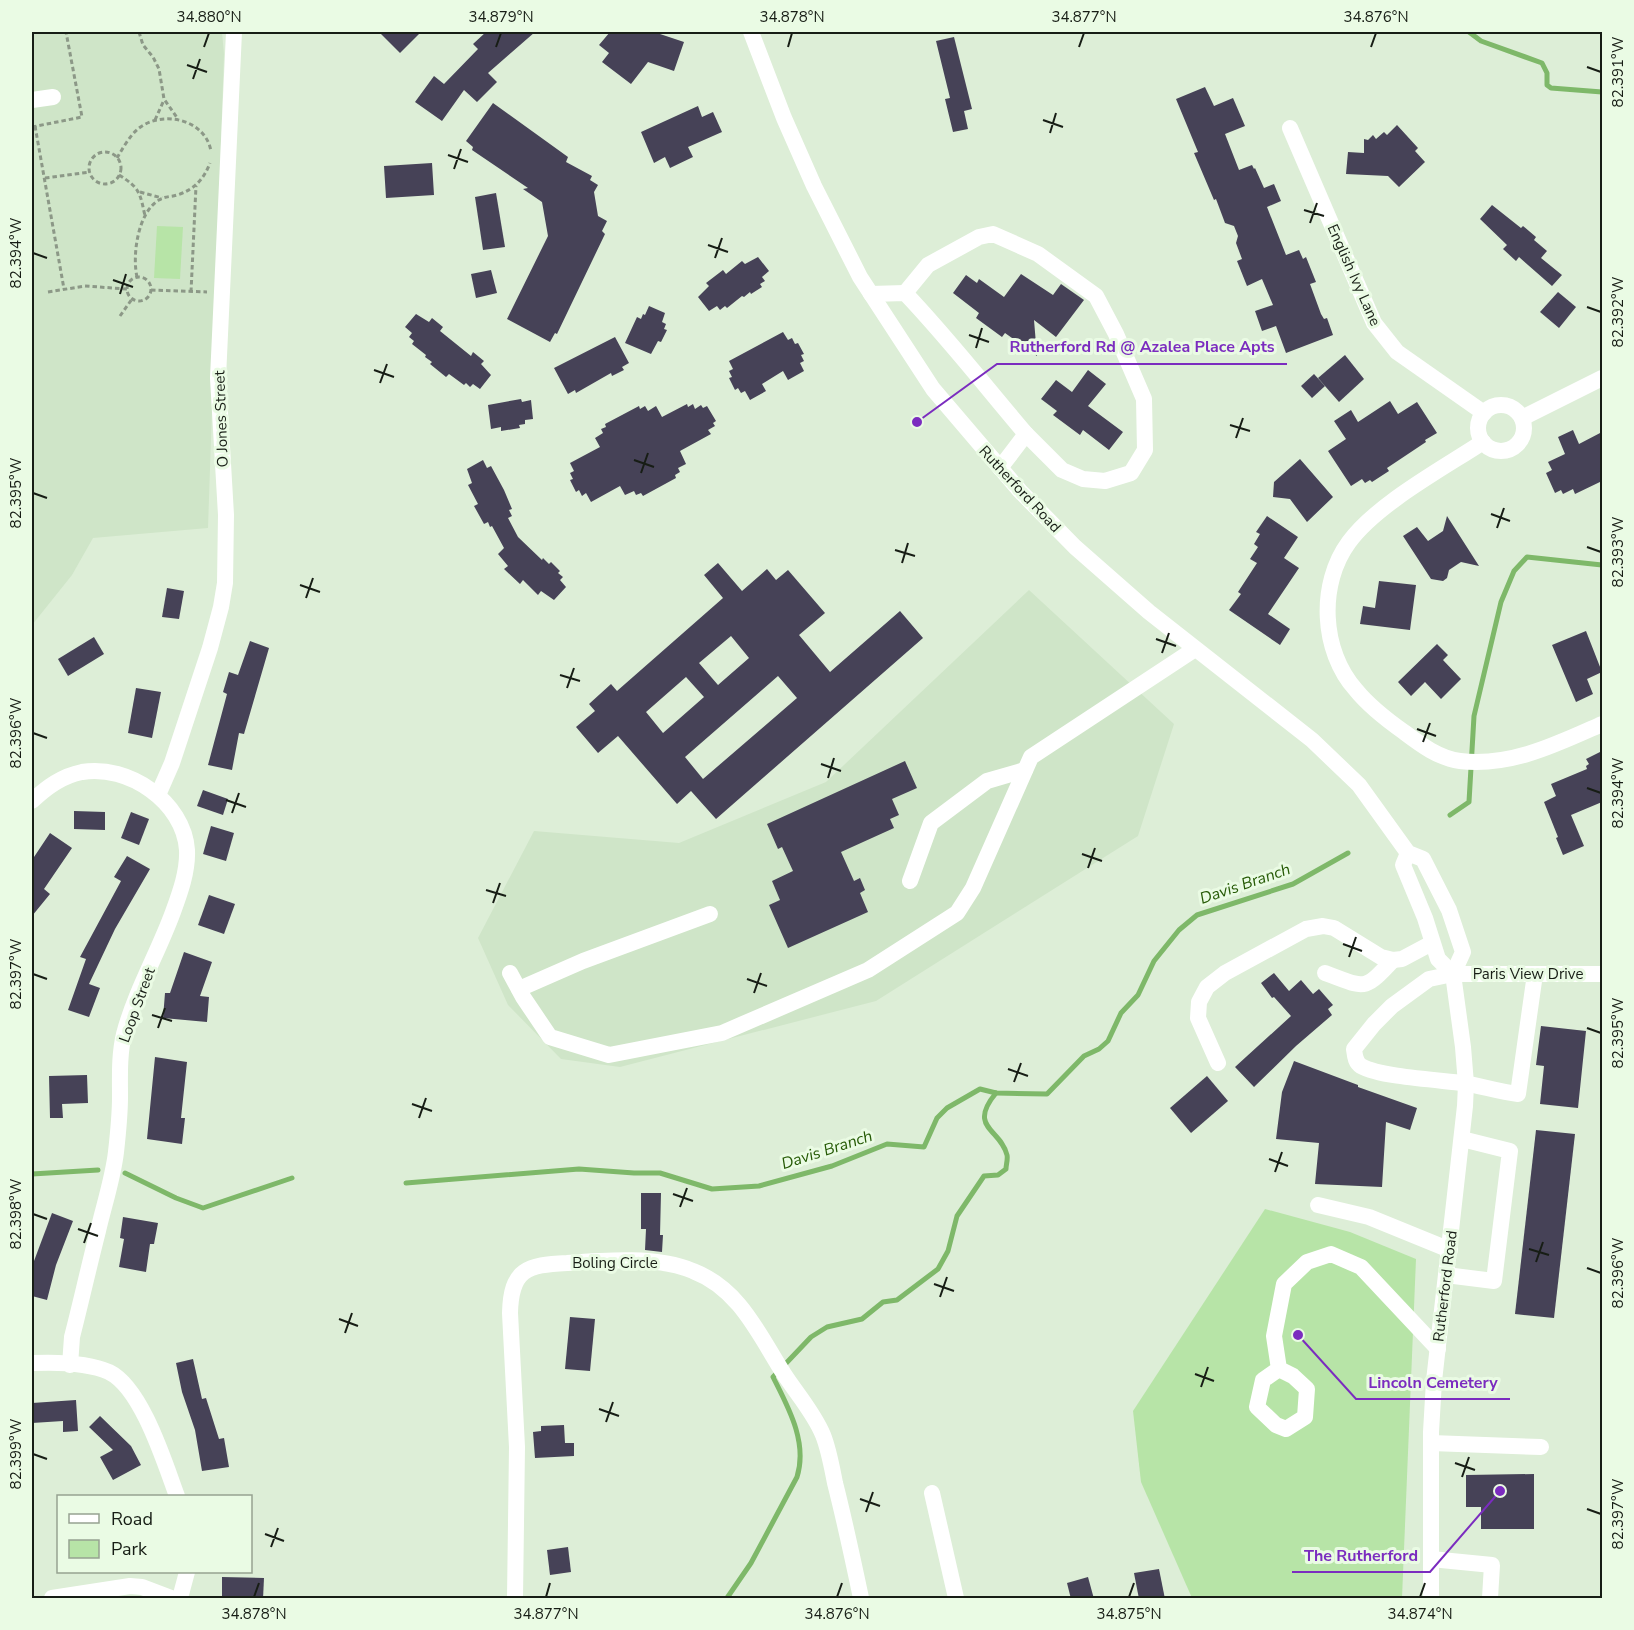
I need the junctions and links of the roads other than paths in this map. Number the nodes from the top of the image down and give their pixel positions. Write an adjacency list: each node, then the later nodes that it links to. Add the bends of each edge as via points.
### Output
1 (234, 32): 17 (street, O Jones Street, via 218,378 226,523 225,583 210,648)
2 (751, 32): 7 (street, Rutherford Road, via 814,186)
3 (53, 97): 4 (street)
4 (32, 100)
5 (1290, 128): 9 (street, English Ivy Lane, via 1374,323 1397,352)
6 (905, 293): 7 (street); 11 (street, via 945,335); 11 (street, via 928,265 979,237 993,234 1038,254 1096,296 1144,399 1145,450 1131,473 1105,481 1083,479 1062,470)
7 (871, 294): 13 (street, Rutherford Road, via 933,389)
8 (1602, 378): 10 (street)
9 (1484, 413): 10 (street, via 1501,405); 12 (street, via 1478,427)
10 (1522, 418): 12 (street, via 1524,432 1510,450 1495,450)
11 (1026, 434): 13 (street)
12 (1483, 442): 15 (street, via 1392,502 1348,543 1330,585 1327,607 1333,648 1355,690 1427,749 1461,761 1500,760 1544,750)
13 (1000, 468): 14 (street, Rutherford Road, via 1075,547)
14 (1195, 649): 16 (street, via 1031,757); 19 (street, Rutherford Road, via 1296,725 1336,762 1359,786)
15 (1602, 724)
16 (1025, 770): 20 (street, via 987,781 931,823); 29 (street, via 973,888 957,913 858,975 722,1033 609,1055 550,1037)
17 (158, 795): 18 (street, Loop Street, via 135,781 96,771 61,778); 38 (street, Loop Street, via 180,822 187,858 177,900 124,1034 116,1153 72,1337)
18 (32, 801)
19 (1408, 853): 22 (street, via 1403,866); 26 (street, Rutherford Road, via 1423,859 1449,910 1462,952)
20 (910, 881)
21 (710, 914): 29 (street, via 583,960)
22 (1432, 943): 23 (street); 26 (street, via 1438,959)
23 (1393, 960): 24 (street, via 1369,984 1359,986); 30 (street, via 1381,957 1335,928 1323,926 1306,929 1225,973 1207,987 1199,1002 1198,1018)
24 (1325, 973)
25 (510, 974): 29 (street)
26 (1453, 974): 27 (street, Paris View Drive); 31 (street, Rutherford Road); 31 (street, Paris View Drive, via 1429,979 1392,1006 1354,1049 1355,1059 1359,1065 1377,1072)
27 (1535, 974): 28 (street, Paris View Drive); 31 (street, via 1518,1094)
28 (1602, 974)
29 (519, 990)
30 (1218, 1063)
31 (1466, 1084): 32 (street, Rutherford Road)
32 (1462, 1138): 34 (street, Rutherford Road); 35 (street, via 1510,1151 1509,1163 1494,1281)
33 (1318, 1205): 34 (street, via 1369,1216)
34 (1450, 1250): 35 (street, Rutherford Road)
35 (1446, 1275): 36 (street, Rutherford Road)
36 (1438, 1349): 39 (street, via 1361,1267 1330,1254 1307,1262 1284,1284 1274,1336); 40 (street, Rutherford Road)
37 (32, 1363): 38 (street)
38 (70, 1365): 43 (street, via 95,1367 123,1383 156,1436)
39 (1278, 1369)
40 (1431, 1443): 41 (street); 44 (street, Rutherford Road)
41 (1541, 1447)
42 (932, 1493): 51 (street)
43 (176, 1495)
44 (1431, 1558): 52 (street, Rutherford Road); 53 (street, via 1491,1565)
45 (186, 1573): 48 (street)
46 (52, 1599): 47 (street, via 130,1586)
47 (171, 1599)
48 (180, 1599)
49 (515, 1599): 50 (street, Boling Circle, via 517,1447 511,1297 517,1277 529,1269 581,1262 665,1263 713,1280 735,1300 823,1434)
50 (861, 1599)
51 (956, 1599)
52 (1431, 1599)
53 (1490, 1599)

